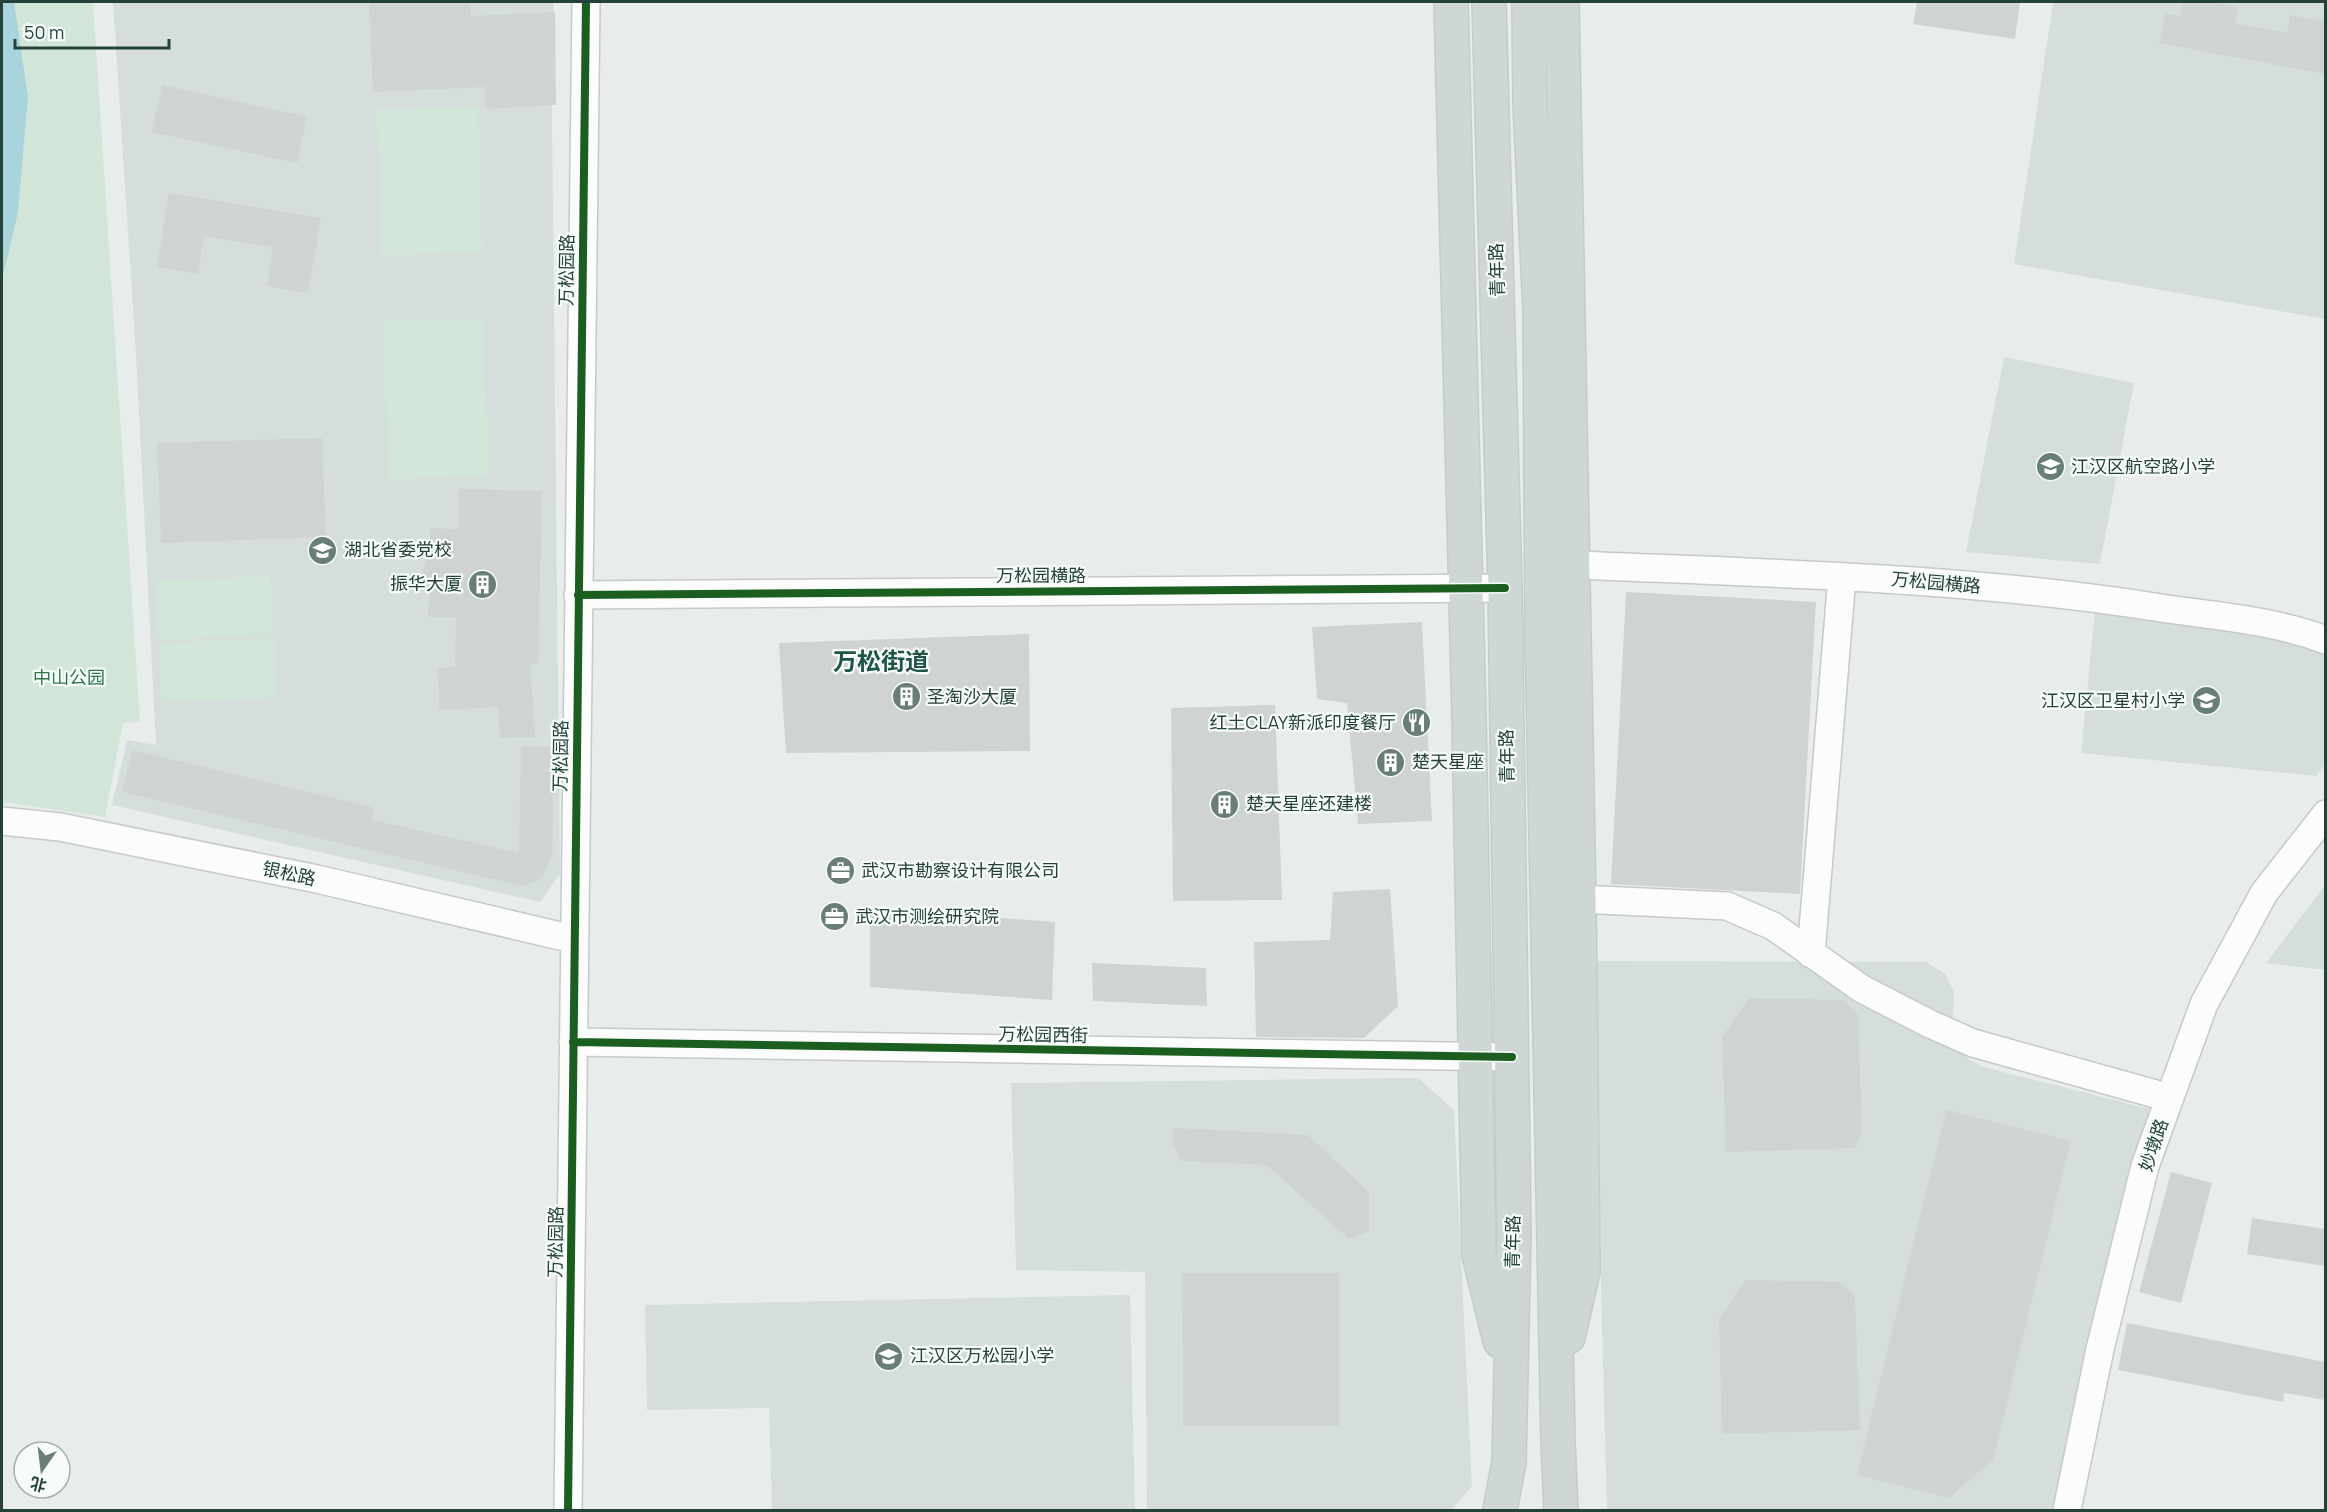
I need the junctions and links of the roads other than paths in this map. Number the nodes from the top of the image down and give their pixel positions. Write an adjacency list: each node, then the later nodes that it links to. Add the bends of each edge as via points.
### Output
1 (586, 2): 12 (street, 万松园路)
2 (1451, 2): 10 (main road)
3 (1489, 2): 11 (main road, 青年路)
4 (1529, 2): 7 (main road, 青年路)
5 (1542, 2): 7 (main road)
6 (1562, 2): 8 (main road)
7 (1530, 84): 8 (main road, 青年路)
8 (1557, 564): 9 (street, 万松园横路); 15 (main road); 19 (main road, 青年路)
9 (1842, 577): 13 (street, 万松园横路, via 2104,599 2295,628); 22 (street)
10 (1466, 588): 11 (street, 万松园横路); 12 (street, 万松园横路); 14 (main road)
11 (1505, 588): 20 (main road, 青年路)
12 (578, 595): 21 (street, 万松园路)
13 (2325, 640)
14 (1469, 717): 20 (main road); 24 (main road)
15 (1575, 718): 18 (main road); 19 (main road)
16 (2325, 814): 26 (street, 妙墩路, via 2258,903 2204,1004)
17 (2, 821): 21 (street, 银松路, via 60,827 317,879)
18 (1579, 899): 22 (street, via 1727,906 1773,926); 28 (main road, via 1583,1272)
19 (1547, 936): 28 (main road, 青年路)
20 (1510, 937): 25 (main road, 青年路)
21 (573, 939): 23 (street, 万松园路)
22 (1811, 954): 26 (street, via 1862,989 1973,1043)
23 (573, 1042): 24 (street, 万松园西街); 31 (street, 万松园路)
24 (1476, 1056): 25 (street, 万松园西街); 27 (main road, via 1479,1255)
25 (1512, 1057): 27 (main road, 青年路)
26 (2170, 1098): 36 (street, 妙墩路, via 2145,1166 2100,1349)
27 (1511, 1384): 30 (main road, 青年路)
28 (1557, 1389): 29 (main road, 青年路)
29 (1558, 1443): 34 (main road); 35 (main road, 青年路)
30 (1509, 1462): 32 (main road, 青年路); 33 (main road)
31 (568, 1510)
32 (1500, 1510)
33 (1508, 1510)
34 (1547, 1510)
35 (1561, 1510)
36 (2067, 1510)

